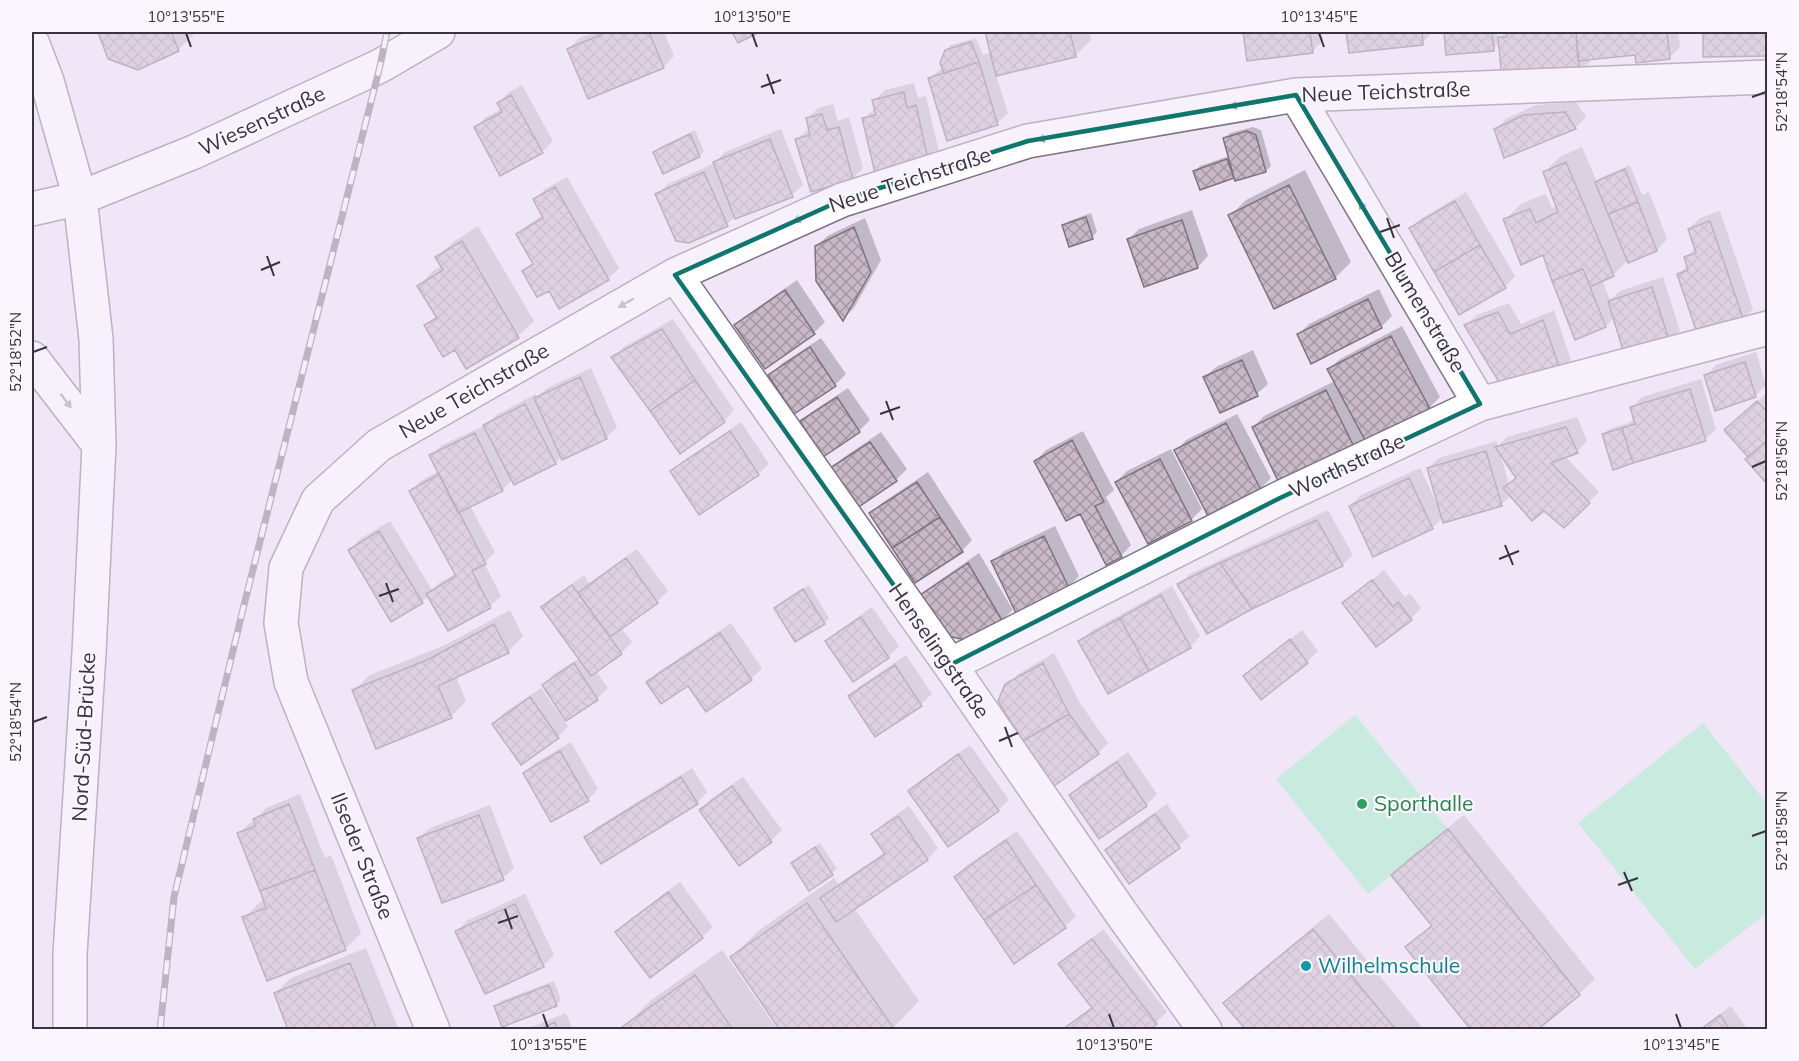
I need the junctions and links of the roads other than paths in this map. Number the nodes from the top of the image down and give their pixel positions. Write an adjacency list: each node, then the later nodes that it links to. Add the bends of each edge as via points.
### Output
1 (438, 32): 5 (street, Wiesenstraße, via 369,71 194,152)
2 (32, 42): 5 (street)
3 (1767, 77): 4 (street, Neue Teichstraße)
4 (1296, 96): 7 (street, Neue Teichstraße, one-way to 7, via 1028,141 842,200); 10 (street, Blumenstraße, one-way to 4)
5 (80, 198): 6 (street, Wiesenstraße); 11 (street, Nord-Süd-Brücke, via 96,339)
6 (32, 209)
7 (675, 275): 12 (street, Henselingstraße); 13 (street, Neue Teichstraße, one-way to 13, via 379,445 318,500 286,568 281,623)
8 (1767, 328): 10 (street, Worthstraße)
9 (32, 358): 11 (street, one-way to 11)
10 (1480, 404): 12 (street, Worthstraße, via 1280,498)
11 (99, 445): 14 (street, Nord-Süd-Brücke, via 70,954)
12 (950, 665): 16 (street, Henselingstraße)
13 (291, 682): 15 (street, Ilseder Straße)
14 (70, 1029)
15 (434, 1029)
16 (1202, 1029)

